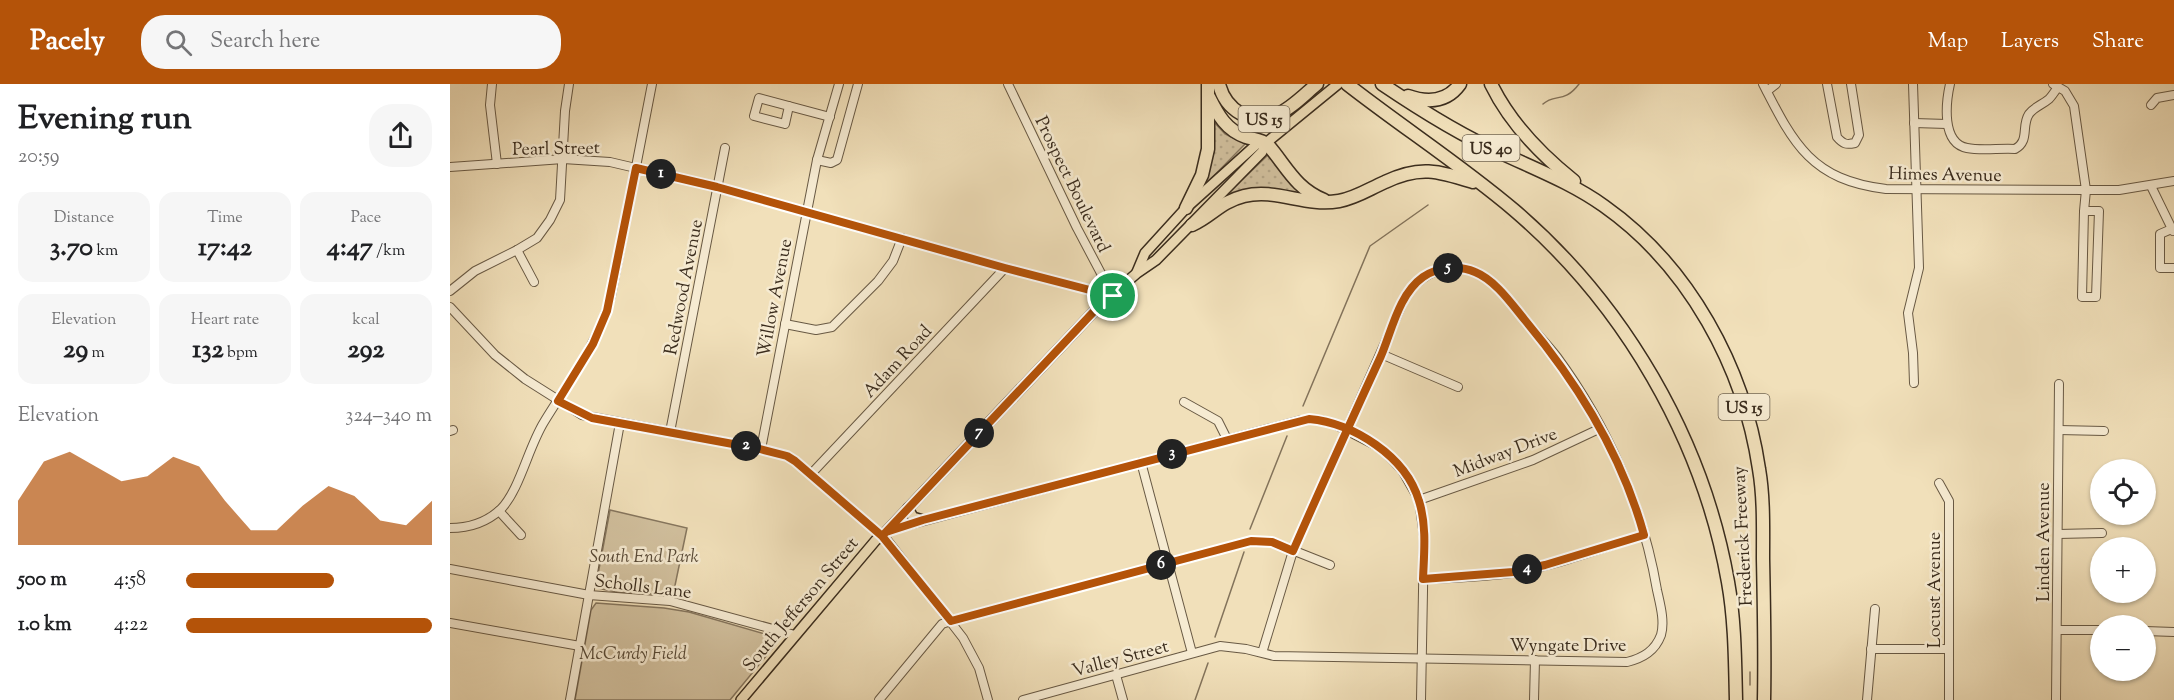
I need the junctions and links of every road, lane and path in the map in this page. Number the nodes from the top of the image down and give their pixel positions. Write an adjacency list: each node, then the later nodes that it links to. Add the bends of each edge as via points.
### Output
1 (492, 84): 32 (street, via 490,105)
2 (569, 84): 30 (street)
3 (652, 84): 34 (street)
4 (839, 84): 25 (street, Willow Avenue)
5 (858, 84): 31 (street, via 837,160)
6 (1008, 84): 55 (street, Prospect Boulevard)
7 (1219, 84): 17 (highway, US 15, via 1236,111 1263,119 1280,114)
8 (1338, 84): 28 (main road, South Jefferson Street)
9 (1347, 84): 36 (highway, Frederick Freeway)
10 (1460, 84): 18 (highway, via 1443,98 1428,101)
11 (1491, 84): 42 (highway, US 15, via 1502,106 1535,146)
12 (1776, 84): 20 (street)
13 (1827, 84): 14 (street, via 1837,137 1848,145 1855,143 1858,135)
14 (1851, 84)
15 (1913, 84): 26 (street)
16 (1950, 84): 27 (street)
17 (1317, 85)
18 (1382, 85): 42 (highway, Frederick Freeway / US 40, via 1445,124 1552,175)
19 (2055, 86): 27 (street, via 2050,99 2028,115 2024,141 2015,149 1967,148 1956,141); 40 (street, via 2070,96 2074,106)
20 (1765, 88): 39 (street, Himes Avenue, via 1796,144 1832,175 1863,186)
21 (1209, 90): 28 (highway, via 1221,120 1228,127); 43 (highway, via 1206,161)
22 (2174, 95): 23 (street, via 2157,98)
23 (2151, 105)
24 (789, 106): 24 (street, via 759,98 754,116 784,124); 25 (street)
25 (830, 117): 31 (street, Willow Avenue)
26 (1914, 123): 27 (street); 39 (street)
27 (1947, 124)
28 (1266, 143): 41 (highway, via 1308,193); 43 (main road, South Jefferson Street, via 1257,144); 46 (main road, South Jefferson Street, via 1262,152)
29 (725, 148): 38 (street, Redwood Avenue)
30 (563, 159): 32 (street, Pearl Street); 34 (street, Pearl Street); 49 (street, via 560,200 550,220 537,238)
31 (817, 160): 44 (street, Willow Avenue)
32 (497, 164): 33 (street, Pearl Street)
33 (450, 167)
34 (636, 168): 38 (street, Pearl Street); 62 (street, via 607,311 593,344)
35 (2174, 181): 37 (street, Himes Avenue)
36 (1483, 185): 41 (highway, via 1448,173 1419,171 1390,179 1358,196); 116 (highway, Frederick Freeway, via 1516,211 1593,290 1617,320 1678,426 1715,525 1724,563 1733,622)
37 (2151, 186): 40 (street, Himes Avenue); 47 (street)
38 (717, 187): 44 (street, Pearl Street); 69 (street, Redwood Avenue)
39 (1918, 189): 40 (street, Himes Avenue); 59 (street, via 1919,268 1908,313)
40 (2086, 190): 45 (street)
41 (1330, 202): 46 (highway, via 1250,195 1213,209)
42 (1603, 205): 117 (highway, Frederick Freeway / US 15, via 1648,242 1691,294 1716,335 1751,428 1760,469 1762,507)
43 (1186, 208): 52 (main road, South Jefferson Street, via 1145,253)
44 (807, 211): 48 (street, Pearl Street); 57 (street, Willow Avenue)
45 (2084, 211): 45 (street, via 2099,211 2096,297 2082,297)
46 (1192, 225): 52 (main road, South Jefferson Street)
47 (2173, 230): 50 (street, via 2160,234 2160,268)
48 (902, 238): 51 (street, Pearl Street); 57 (street, via 893,261 878,281 832,327 816,330)
49 (517, 250): 53 (street); 54 (street, via 475,271)
50 (2174, 267)
51 (1005, 268): 55 (street, Pearl Street); 73 (street, Adam Road)
52 (1137, 273): 55 (main road, South Jefferson Street)
53 (534, 282)
54 (450, 291)
55 (1113, 296): 76 (main road, South Jefferson Street, via 1099,306)
56 (450, 307): 62 (street, via 495,355)
57 (785, 324): 71 (street, Willow Avenue)
58 (1381, 354): 61 (street); 65 (street, Wyngate Drive, via 1407,293 1423,277 1444,268 1476,272 1510,302 1557,358); 66 (street, Wyngate Drive)
59 (1914, 383)
60 (2060, 384): 67 (street, Linden Avenue)
61 (1458, 387)
62 (558, 401): 64 (street, via 582,415); 77 (street, via 543,423 511,496)
63 (1184, 402): 70 (street, via 1218,421)
64 (620, 423): 69 (street); 90 (street)
65 (1601, 428): 75 (street, Midway Drive, via 1533,460); 84 (street, Wyngate Drive, via 1636,507)
66 (1346, 430): 70 (street, via 1321,420 1301,420); 75 (street, via 1375,445 1394,461); 85 (street, Wyngate Drive)
67 (2059, 430): 68 (street); 82 (street, Linden Avenue)
68 (2104, 431)
69 (670, 432): 71 (street)
70 (1227, 439): 72 (street)
71 (760, 449): 73 (street, via 787,456)
72 (1141, 462): 78 (street); 86 (street)
73 (811, 474): 81 (street)
74 (1939, 483): 102 (street, Locust Avenue, via 1949,501)
75 (1419, 500): 89 (street, via 1424,526)
76 (908, 508): 78 (main road, via 913,516); 81 (main road, South Jefferson Street)
77 (499, 511): 79 (street, via 474,525); 83 (street)
78 (923, 520): 81 (street)
79 (450, 528)
80 (2102, 533): 82 (street)
81 (884, 534): 92 (street); 98 (main road, South Jefferson Street)
82 (2058, 534): 94 (street, Linden Avenue)
83 (521, 535)
84 (1644, 535): 89 (street, via 1513,572); 106 (street, Wyngate Drive, via 1662,618 1661,636 1652,651 1628,662)
85 (1293, 551): 86 (street, via 1272,542 1251,541); 87 (street); 103 (street, Wyngate Drive)
86 (1167, 563): 92 (street); 104 (street)
87 (1330, 566)
88 (450, 569): 90 (street, Scholls Lane)
89 (1423, 579): 105 (street)
90 (589, 595): 98 (street, Scholls Lane, via 670,601); 99 (street)
91 (1875, 609): 101 (street)
92 (951, 621): 110 (street, via 942,624); 111 (street, via 976,660)
93 (450, 623): 99 (street)
94 (2058, 630): 95 (street); 120 (street, Linden Avenue)
95 (2090, 630)
96 (2156, 631): 97 (street)
97 (2174, 632)
98 (795, 635): 109 (main road, South Jefferson Street)
99 (580, 646): 108 (street)
100 (1226, 646): 103 (street, Wyngate Drive); 104 (street, Valley Street)
101 (1871, 649): 102 (street); 118 (street)
102 (1949, 649): 119 (street, Locust Avenue)
103 (1262, 653): 105 (street, Wyngate Drive)
104 (1191, 654): 107 (street, Valley Street)
105 (1423, 659): 106 (street, Wyngate Drive); 114 (street)
106 (1535, 660): 115 (street)
107 (1116, 675): 112 (street, Valley Street); 113 (street)
108 (570, 700)
109 (741, 700)
110 (879, 700)
111 (988, 700)
112 (1023, 700)
113 (1123, 700)
114 (1421, 700)
115 (1534, 700)
116 (1736, 700)
117 (1765, 700)
118 (1867, 700)
119 (1949, 700)
120 (2056, 700)

